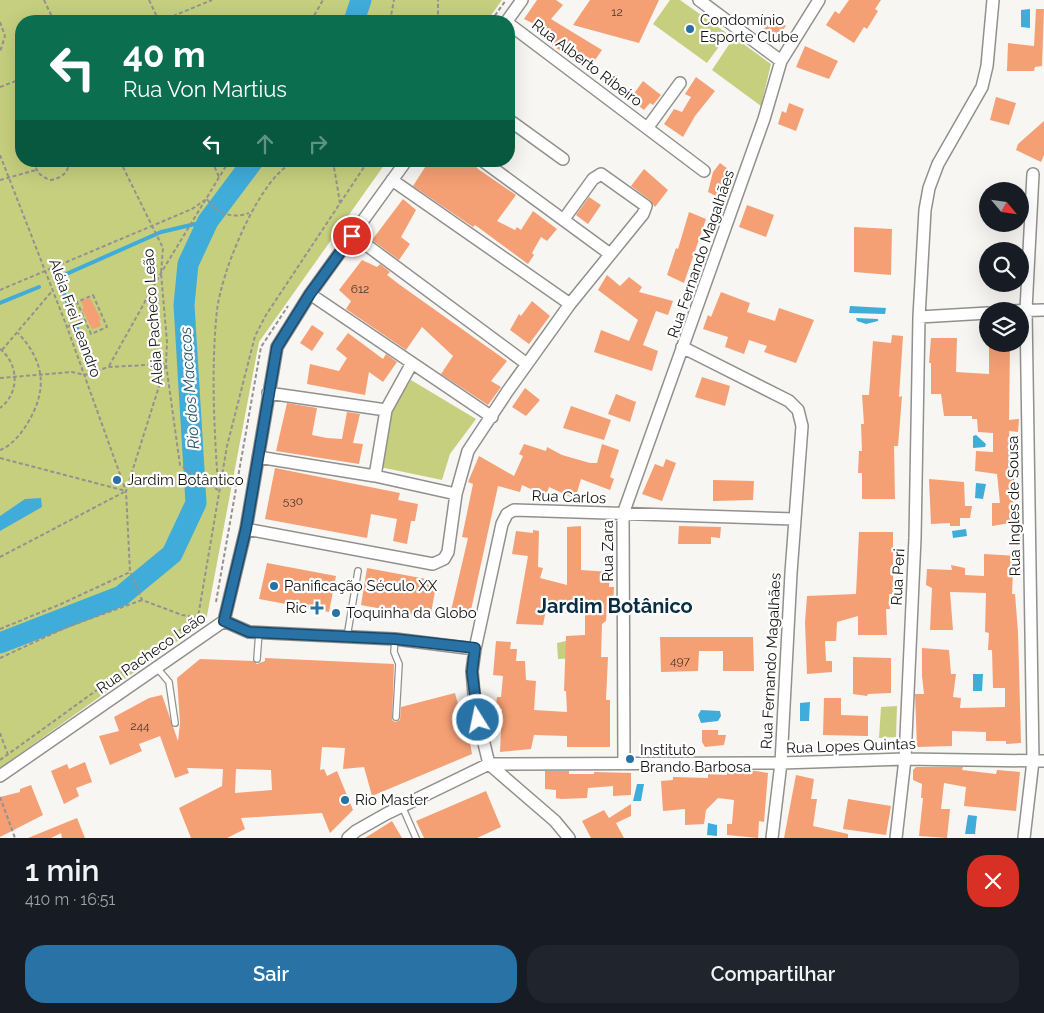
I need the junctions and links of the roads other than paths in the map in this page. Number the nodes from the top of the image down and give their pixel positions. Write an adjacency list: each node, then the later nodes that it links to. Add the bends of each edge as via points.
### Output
1 (522, 0): 5 (street)
2 (699, 0): 7 (street)
3 (820, 0): 7 (street, Rua Fernando Magalhães)
4 (993, 0): 26 (street, Rua Peri, via 982,86 938,164 929,188)
5 (512, 15)
6 (515, 27): 10 (street, Rua Alberto Ribeiro)
7 (780, 61): 27 (street, Rua Fernando Magalhães, via 764,118)
8 (680, 83): 10 (street, Rua Alberto Ribeiro)
9 (515, 124): 11 (street)
10 (648, 127): 14 (street, Rua Alberto Ribeiro)
11 (563, 159)
12 (402, 167): 16 (street, Rua Pacheco Leão)
13 (491, 167): 17 (street)
14 (704, 171)
15 (1033, 174): 21 (street, Rua Ingles de Sousa)
16 (392, 180): 18 (street, Rua Pacheco Leão); 22 (street)
17 (564, 219): 19 (street); 19 (street, via 593,179 601,174 644,203 643,214)
18 (352, 236): 20 (street, Rua Pacheco Leão); 30 (street)
19 (610, 254): 22 (street)
20 (310, 294): 29 (street); 31 (street, Rua Pacheco Leão, via 277,347)
21 (1026, 302)
22 (570, 304): 30 (street)
23 (1029, 310): 24 (street)
24 (1044, 310)
25 (979, 314): 26 (street)
26 (919, 317): 50 (street, Rua Peri, via 915,538)
27 (682, 348): 37 (street, Rua Zara); 38 (street, Rua Fernando Magalhães, via 789,401 798,410 802,445)
28 (1027, 352): 51 (street, Rua Ingles de Sousa)
29 (412, 362): 32 (street); 33 (street)
30 (527, 364): 33 (street)
31 (268, 393): 32 (street); 34 (street, Rua Pacheco Leão)
32 (386, 410): 35 (street)
33 (492, 417): 36 (street, via 468,451)
34 (258, 457): 35 (street); 39 (street, Rua Pacheco Leão)
35 (375, 476): 36 (street)
36 (456, 494): 39 (street, via 448,552 444,559 433,564)
37 (623, 514): 38 (street, Rua Carlos); 45 (street, Rua Carlos, via 514,510 507,514 502,524); 54 (street, Rua Zara)
38 (794, 519): 52 (street, Rua Fernando Magalhães)
39 (246, 529): 41 (street, Rua Pacheco Leão)
40 (358, 572): 43 (lane)
41 (224, 621): 42 (street, via 249,632); 47 (street, Rua Pacheco Leão)
42 (259, 632): 43 (street); 46 (lane)
43 (347, 637): 44 (street)
44 (395, 639): 45 (street); 48 (lane, via 394,652 400,664)
45 (475, 648): 53 (street, via 472,672 475,706)
46 (257, 659)
47 (157, 668): 49 (lane, via 169,682); 55 (street, Rua Pacheco Leão)
48 (396, 718)
49 (175, 723)
50 (905, 759): 51 (street, Rua Lopes Quintas); 52 (street, Rua Lopes Quintas); 61 (street, Rua Peri)
51 (1038, 761): 62 (street, Rua Ingles de Sousa)
52 (781, 763): 54 (street, Rua Lopes Quintas); 60 (street, Rua Fernando Magalhães)
53 (489, 764): 54 (street, Rua Lopes Quintas); 56 (street, Rua Lopes Quintas); 59 (street)
54 (624, 764)
55 (0, 776)
56 (402, 806): 57 (street, Rua Lopes Quintas); 58 (lane)
57 (348, 838)
58 (416, 838)
59 (569, 838)
60 (772, 838)
61 (896, 838)
62 (1024, 838)

